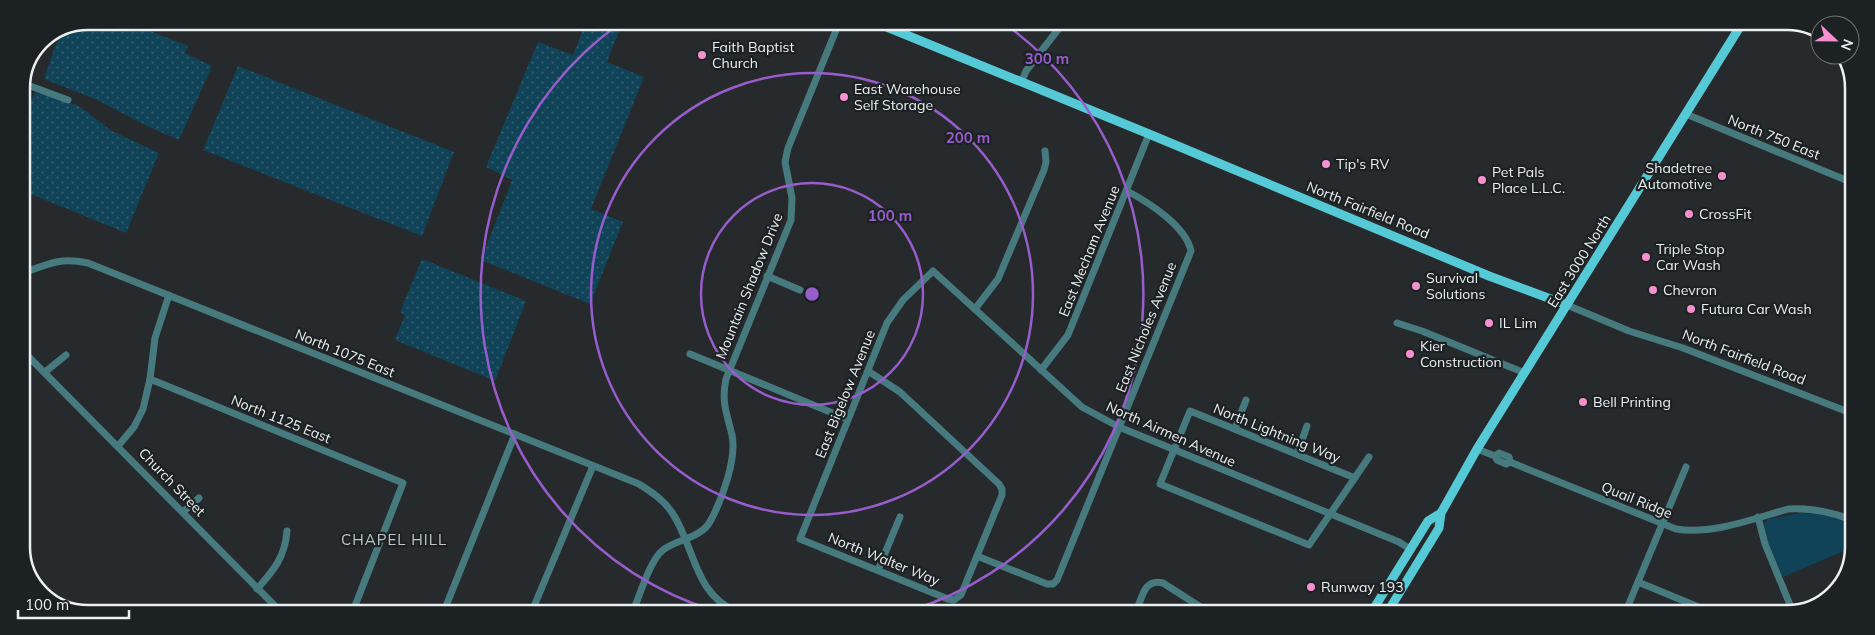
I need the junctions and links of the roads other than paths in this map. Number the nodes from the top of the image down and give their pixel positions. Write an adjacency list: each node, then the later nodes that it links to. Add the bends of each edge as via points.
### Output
1 (836, 30): 15 (street, Mountain Shadow Drive, via 788,148 785,162 792,198 791,220)
2 (894, 30): 5 (main road, North Fairfield Road)
3 (1058, 30): 5 (street, via 1026,71)
4 (1737, 30): 8 (main road, East 3000 North)
5 (1022, 81): 9 (main road, North Fairfield Road)
6 (30, 86): 7 (street)
7 (68, 100)
8 (1686, 114): 11 (street, North 750 East); 18 (main road, East 3000 North)
9 (1149, 134): 12 (street, East Mecham Avenue); 18 (main road, North Fairfield Road, via 1489,276)
10 (1045, 151): 19 (street, via 1044,170 1003,267 989,293)
11 (1845, 180)
12 (1127, 191): 24 (street, East Mecham Avenue, via 1068,336); 34 (street, East Nicholes Avenue, via 1162,212 1190,245 1191,251)
13 (30, 271): 17 (street, North 1075 East, via 56,261 72,260 88,263)
14 (933, 271): 19 (street, North Airmen Avenue); 26 (street, East Bigelow Avenue, via 896,308)
15 (767, 276): 16 (street); 25 (street, Mountain Shadow Drive)
16 (800, 290)
17 (169, 295): 29 (street, via 155,338); 36 (street, North 1075 East)
18 (1567, 305): 28 (main road, East 3000 North); 31 (street, North Fairfield Road)
19 (975, 309): 24 (street, North Airmen Avenue)
20 (1397, 323): 28 (street)
21 (690, 354): 25 (street)
22 (66, 355): 27 (street)
23 (30, 358): 27 (street, Church Street)
24 (1041, 370): 34 (street, North Airmen Avenue, via 1082,407)
25 (729, 371): 32 (street); 55 (street, Mountain Shadow Drive, via 723,397 732,436 732,462 707,526)
26 (868, 371): 32 (street, East Bigelow Avenue); 57 (street, via 900,392 1002,489)
27 (45, 372): 37 (street, Church Street)
28 (1525, 373): 38 (main road, East 3000 North)
29 (150, 379): 37 (street, via 134,427); 62 (street, North 1125 East, via 403,483)
30 (1246, 400): 35 (street)
31 (1845, 411)
32 (847, 419): 54 (street, East Bigelow Avenue)
33 (1307, 426): 40 (street)
34 (1119, 427): 39 (street, North Airmen Avenue); 57 (street, East Nicholes Avenue, via 1057,580 1047,584)
35 (1235, 429): 39 (street, North Lightning Way, via 1190,411); 40 (street, North Lightning Way)
36 (515, 434): 42 (street, North 1075 East); 63 (street)
37 (118, 446): 46 (street, Church Street)
38 (1477, 450): 47 (main road, East 3000 North); 52 (street, Quail Ridge)
39 (1174, 451): 48 (street, North Airmen Avenue); 48 (street, via 1160,484 1309,545)
40 (1296, 454): 44 (street, North Lightning Way)
41 (1370, 457): 44 (street)
42 (593, 466): 55 (street, North 1075 East, via 639,484 659,497 673,515); 64 (street)
43 (1686, 467): 52 (street)
44 (1355, 478): 48 (street)
45 (200, 498): 46 (street)
46 (183, 512): 60 (street, Church Street)
47 (1441, 513): 56 (main road, East 3000 North, via 1428,521); 70 (main road, East 3000 North, via 1440,528)
48 (1330, 514): 56 (street, North Airmen Avenue)
49 (900, 517): 58 (street)
50 (1758, 517): 51 (street, Quail Ridge, via 1801,508 1827,511); 52 (street, Quail Ridge, via 1708,530 1689,531); 73 (street, via 1765,544)
51 (1845, 518)
52 (1662, 524): 59 (street)
53 (287, 531): 60 (street, via 286,546 275,569)
54 (800, 539): 58 (street, North Walter Way)
55 (685, 540): 65 (street, Mountain Shadow Drive, via 663,550 654,562); 66 (street, North 1075 East, via 699,576 714,596)
56 (1410, 549): 69 (main road, East 3000 North)
57 (977, 556): 58 (street, North Walter Way, via 958,599 954,600)
58 (878, 570)
59 (1638, 582): 71 (street); 72 (street)
60 (257, 589): 61 (street, Church Street)
61 (274, 605)
62 (355, 605)
63 (446, 605)
64 (535, 605)
65 (636, 605)
66 (726, 605)
67 (1139, 605): 68 (street, via 1151,583 1164,583)
68 (1198, 605)
69 (1376, 605)
70 (1392, 605)
71 (1628, 605)
72 (1694, 605)
73 (1790, 605)

